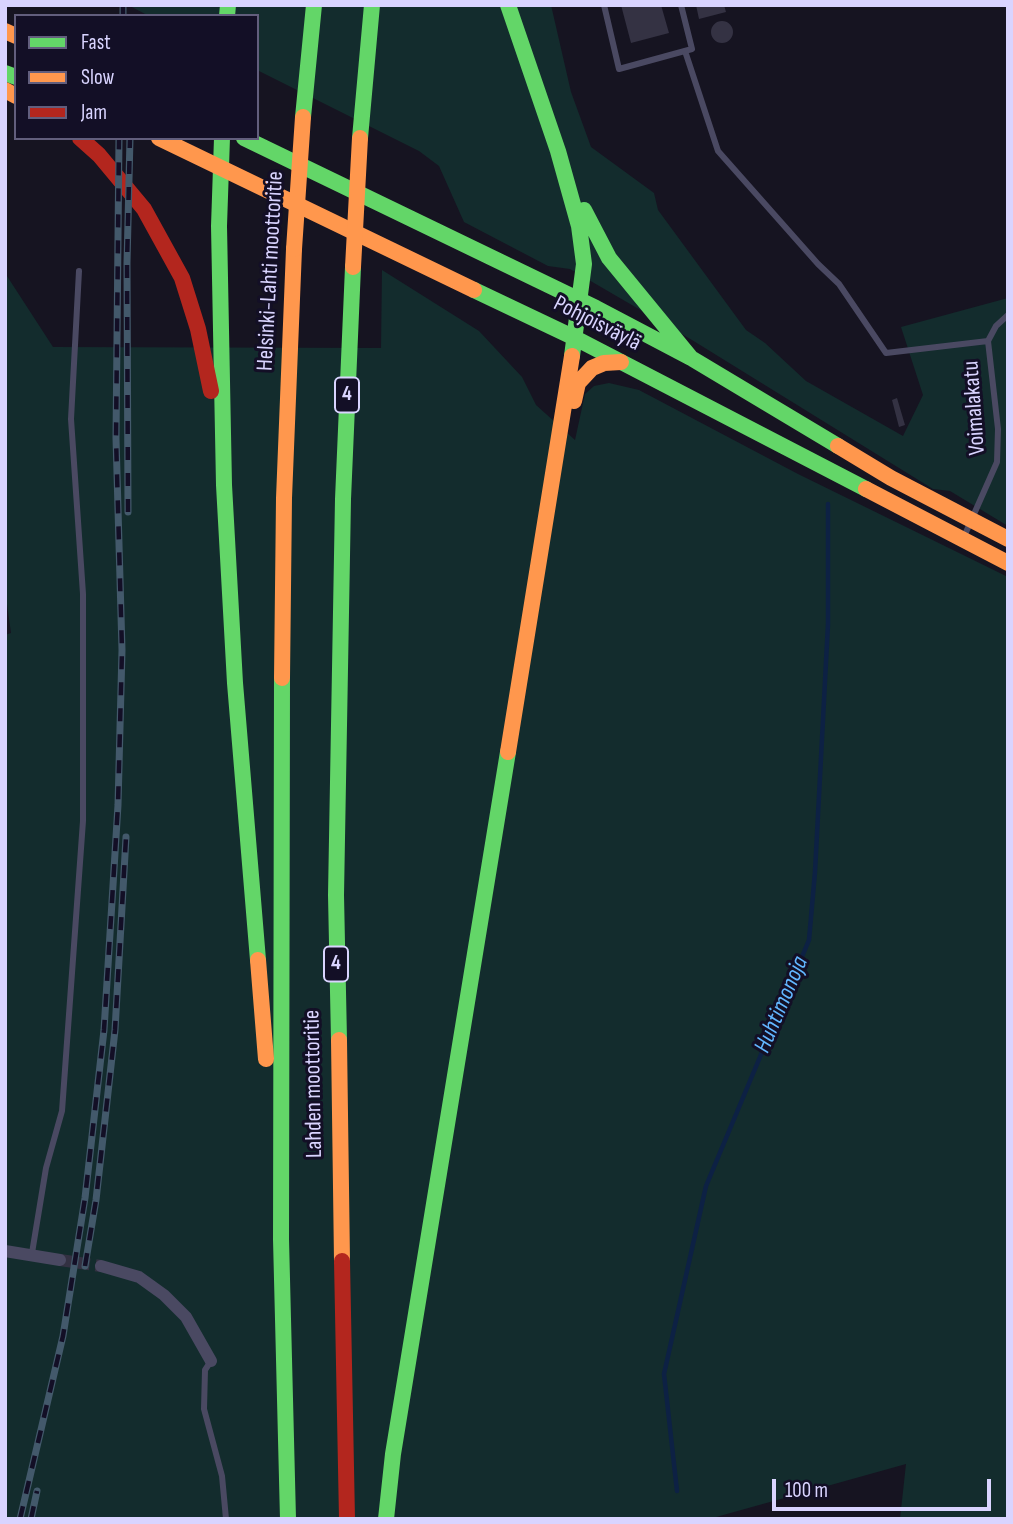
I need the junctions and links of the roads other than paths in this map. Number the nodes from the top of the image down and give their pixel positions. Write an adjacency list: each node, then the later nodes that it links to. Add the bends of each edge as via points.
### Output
1 (314, 5): 24 (main road, Helsinki-Lahti moottoritie, bridge, via 294,249)
2 (372, 5): 35 (main road, Lahden moottoritie / 4, bridge, via 360,138 342,523 335,996)
3 (508, 5): 11 (main road)
4 (604, 5): 6 (lane, via 620,69)
5 (681, 5): 6 (lane, via 692,49)
6 (685, 51): 17 (lane, via 718,151 839,284 887,353)
7 (82, 140): 21 (main road, via 144,209 182,278 208,374)
8 (163, 140): 12 (main road, Pohjoisväylä)
9 (222, 140): 12 (main road)
10 (248, 140): 14 (main road, Pohjoisväylä)
11 (558, 151): 14 (main road, via 579,226 584,264); 18 (main road, via 609,258)
12 (221, 166): 16 (main road, Pohjoisväylä); 21 (main road)
13 (79, 271): 29 (lane, via 71,419 83,594 83,821 62,1111 46,1168)
14 (581, 300): 16 (main road); 18 (main road, Pohjoisväylä)
15 (1008, 314): 17 (lane, Voimalakatu)
16 (575, 338): 19 (main road, Pohjoisväylä); 20 (main road)
17 (988, 341): 22 (lane, Voimalakatu, via 998,462)
18 (691, 358): 22 (main road, Pohjoisväylä)
19 (621, 362): 20 (main road, via 592,368 578,383 572,410); 25 (main road, Pohjoisväylä)
20 (560, 431): 36 (main road, via 437,1175)
21 (224, 485): 27 (main road, via 234,683)
22 (972, 521): 23 (main road, Pohjoisväylä); 25 (lane, Voimalakatu)
23 (1008, 539)
24 (284, 540): 27 (main road, Lahden moottoritie)
25 (962, 541): 26 (main road, Pohjoisväylä)
26 (1008, 562)
27 (281, 1239): 34 (main road, Lahden moottoritie)
28 (5, 1251): 29 (street)
29 (32, 1253): 30 (street)
30 (61, 1260)
31 (101, 1266): 32 (street, via 139,1277 164,1296 186,1317)
32 (211, 1361): 33 (lane, via 205,1370 204,1409 222,1476)
33 (226, 1519)
34 (288, 1519)
35 (346, 1519)
36 (386, 1519)

